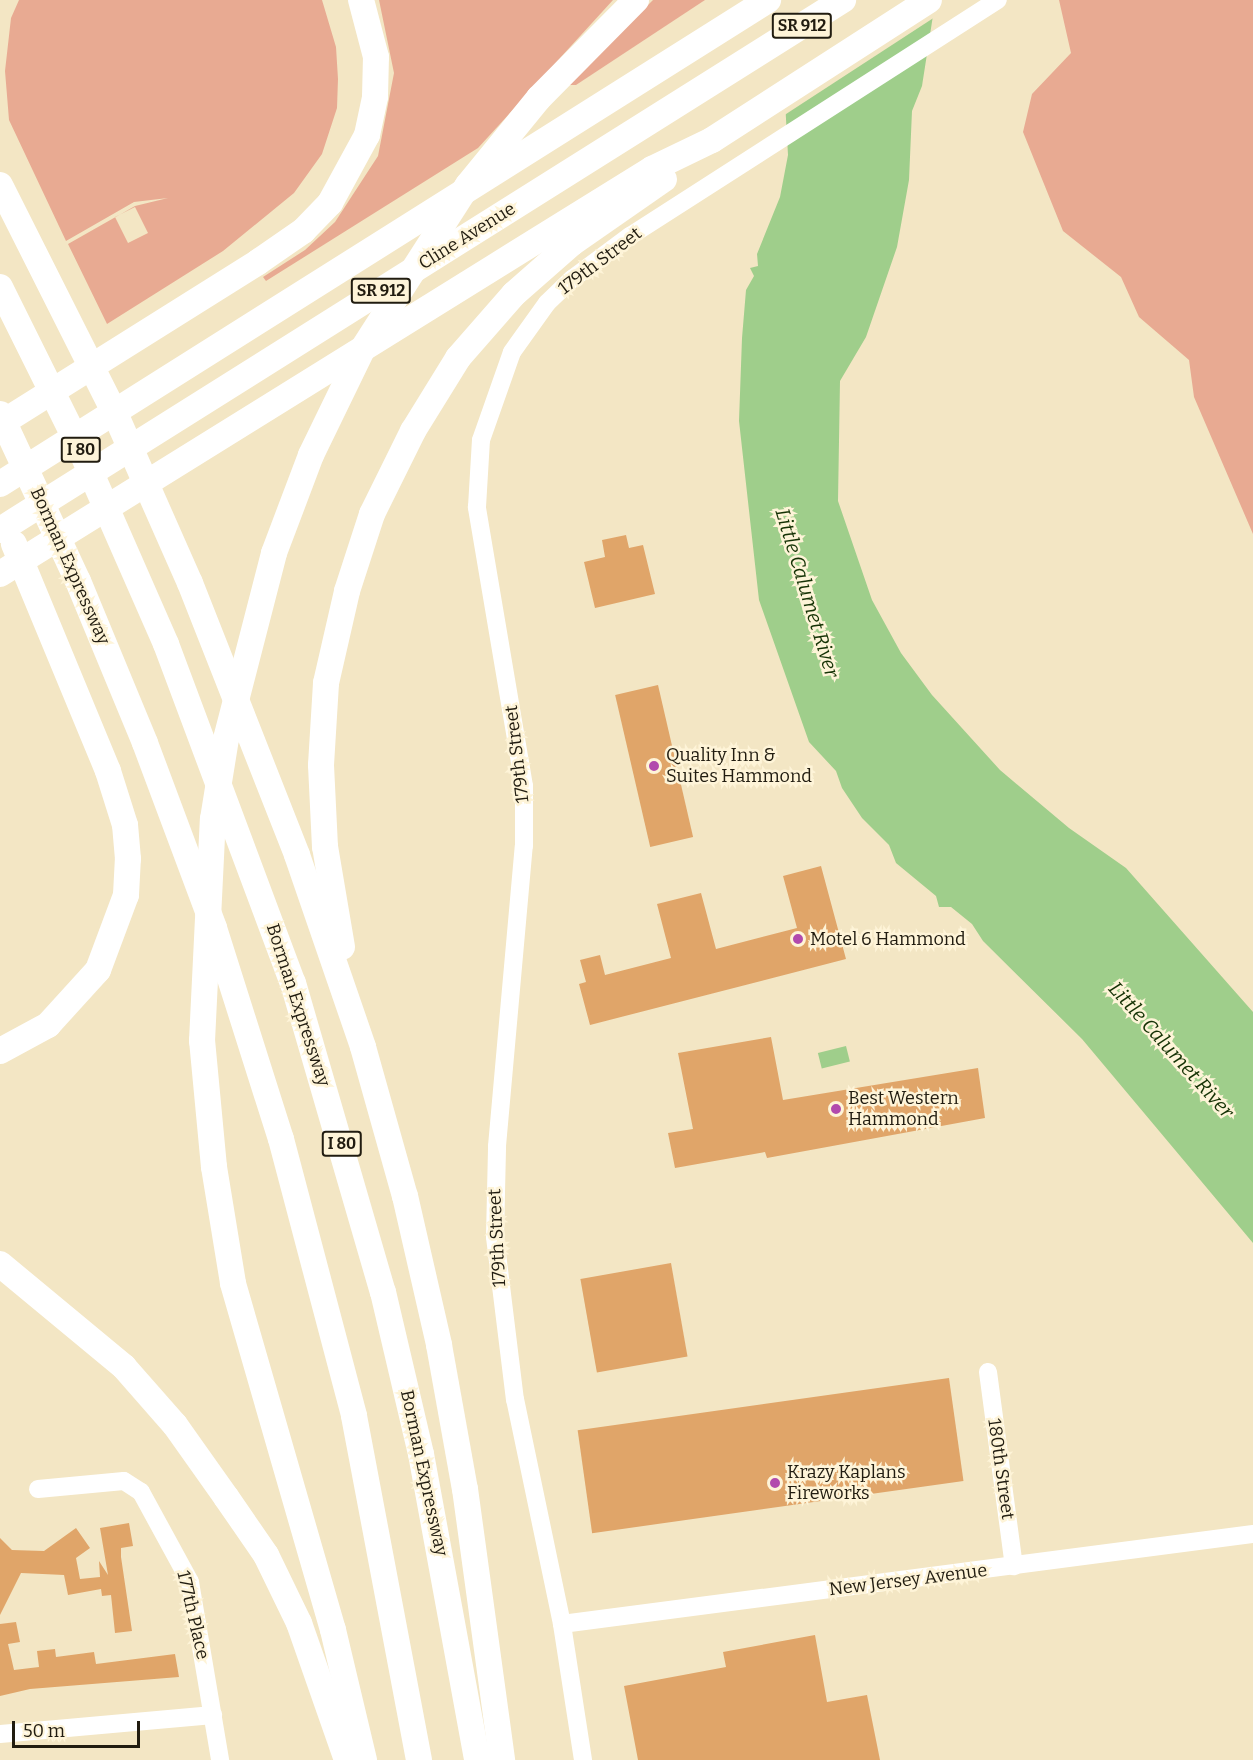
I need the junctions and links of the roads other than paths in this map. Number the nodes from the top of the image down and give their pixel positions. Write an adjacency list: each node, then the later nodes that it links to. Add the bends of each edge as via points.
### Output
1 (361, 0): 11 (highway, via 376,57 375,97 367,135 330,203 303,231 258,262)
2 (636, 0): 28 (highway, via 557,79 468,185 409,271 337,399 282,527 226,739 213,819 202,1041 214,1167 233,1283 333,1630)
3 (843, 0): 14 (highway, Cline Avenue / SR 912)
4 (929, 0): 7 (highway)
5 (998, 0): 23 (street, 179th Street, via 602,255 547,303 498,380 480,440 477,507 524,786 524,846 497,1146 495,1237 515,1400)
6 (762, 4): 12 (highway, SR 912)
7 (712, 140): 15 (highway, via 652,169); 16 (highway, via 646,193 572,243 514,294 458,358 413,431 372,514 346,591 326,683 321,765 325,847)
8 (0, 185): 16 (highway, via 60,301 170,536 247,723)
9 (0, 287): 30 (highway, Borman Expressway / I 80, via 126,552 233,814 335,1121 422,1454)
10 (0, 414): 29 (highway, Borman Expressway, via 78,581 214,928 281,1139 354,1416)
11 (0, 424)
12 (0, 484)
13 (0, 514): 17 (highway, via 46,615 125,825 126,895 98,970 76,999 48,1024)
14 (0, 530)
15 (0, 574)
16 (363, 1047): 31 (highway, via 405,1196 439,1345 465,1489)
17 (0, 1051)
18 (0, 1264): 27 (highway, via 124,1367 175,1425 226,1497 266,1555 299,1623)
19 (988, 1372): 22 (street, 180th Street)
20 (38, 1489): 24 (street, 177th Place, via 132,1483 174,1545 190,1582)
21 (1253, 1534): 22 (street, New Jersey Avenue)
22 (1014, 1566): 23 (street, New Jersey Avenue)
23 (562, 1624): 32 (street, 179th Street)
24 (213, 1715): 25 (street); 26 (street, 177th Place)
25 (0, 1734)
26 (220, 1760)
27 (347, 1760)
28 (364, 1760)
29 (419, 1760)
30 (477, 1760)
31 (502, 1760)
32 (583, 1760)

